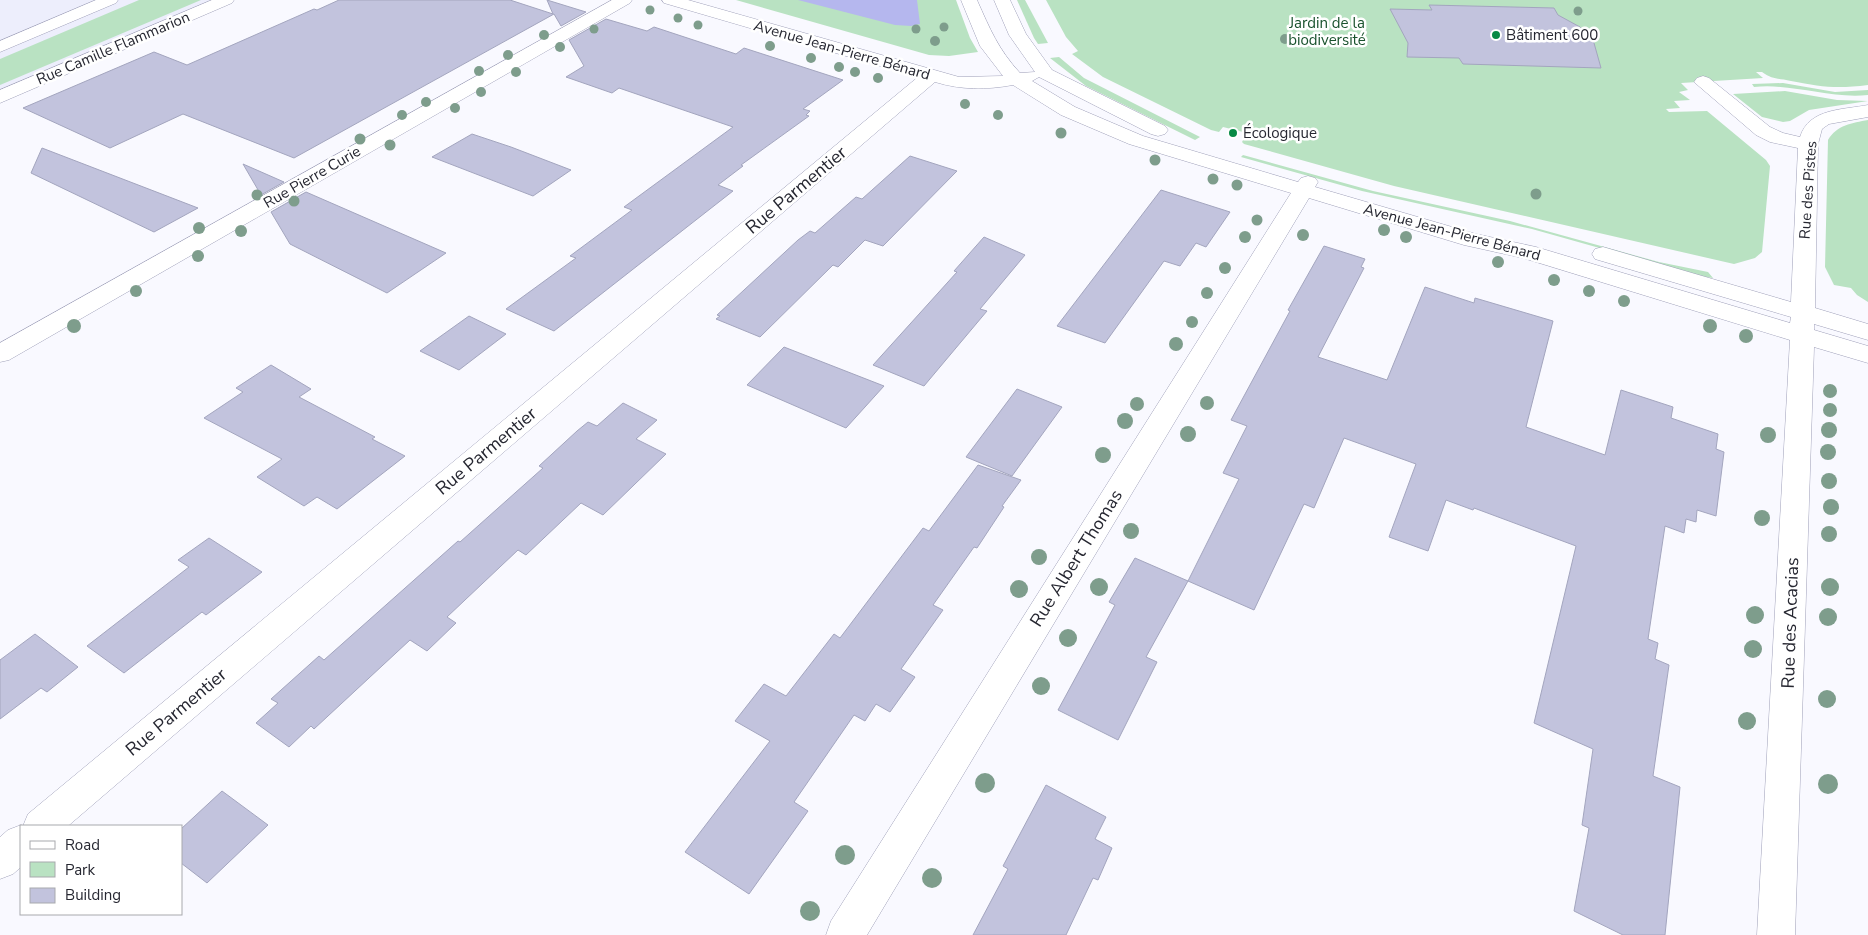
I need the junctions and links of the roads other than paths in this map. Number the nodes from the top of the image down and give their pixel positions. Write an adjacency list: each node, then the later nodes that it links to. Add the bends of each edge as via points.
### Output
1 (110, 0): 7 (street)
2 (226, 0): 12 (street, Rue Camille Flammarion)
3 (624, 0): 18 (street, Rue Pierre Curie)
4 (670, 0): 9 (street, Avenue Jean-Pierre Bénard)
5 (970, 0): 10 (street, Avenue Jean-Pierre Bénard, via 989,46)
6 (1002, 0): 8 (street, Avenue Jean-Pierre Bénard, via 1018,35)
7 (0, 47)
8 (1046, 74): 10 (street, Avenue Jean-Pierre Bénard); 15 (street, Avenue Jean-Pierre Bénard, via 1193,146)
9 (931, 76): 10 (street, Avenue Jean-Pierre Bénard, via 976,84); 20 (street, Rue Parmentier)
10 (1016, 79): 15 (street, Avenue Jean-Pierre Bénard, via 1068,112 1136,140)
11 (1704, 82): 14 (street, via 1764,131 1777,138)
12 (0, 97)
13 (1868, 111): 14 (street, Rue des Pistes, via 1823,119 1813,127)
14 (1808, 144): 16 (street, Rue des Pistes)
15 (1305, 186): 16 (street, Avenue Jean-Pierre Bénard, via 1472,240); 23 (street, Rue Albert Thomas)
16 (1802, 323): 17 (street, Avenue Jean-Pierre Bénard); 19 (street, Avenue Jean-Pierre Bénard); 24 (street, Rue des Acacias)
17 (1868, 332)
18 (0, 354)
19 (1868, 355)
20 (42, 825)
21 (20, 844): 22 (street)
22 (0, 861)
23 (845, 935)
24 (1776, 935)

